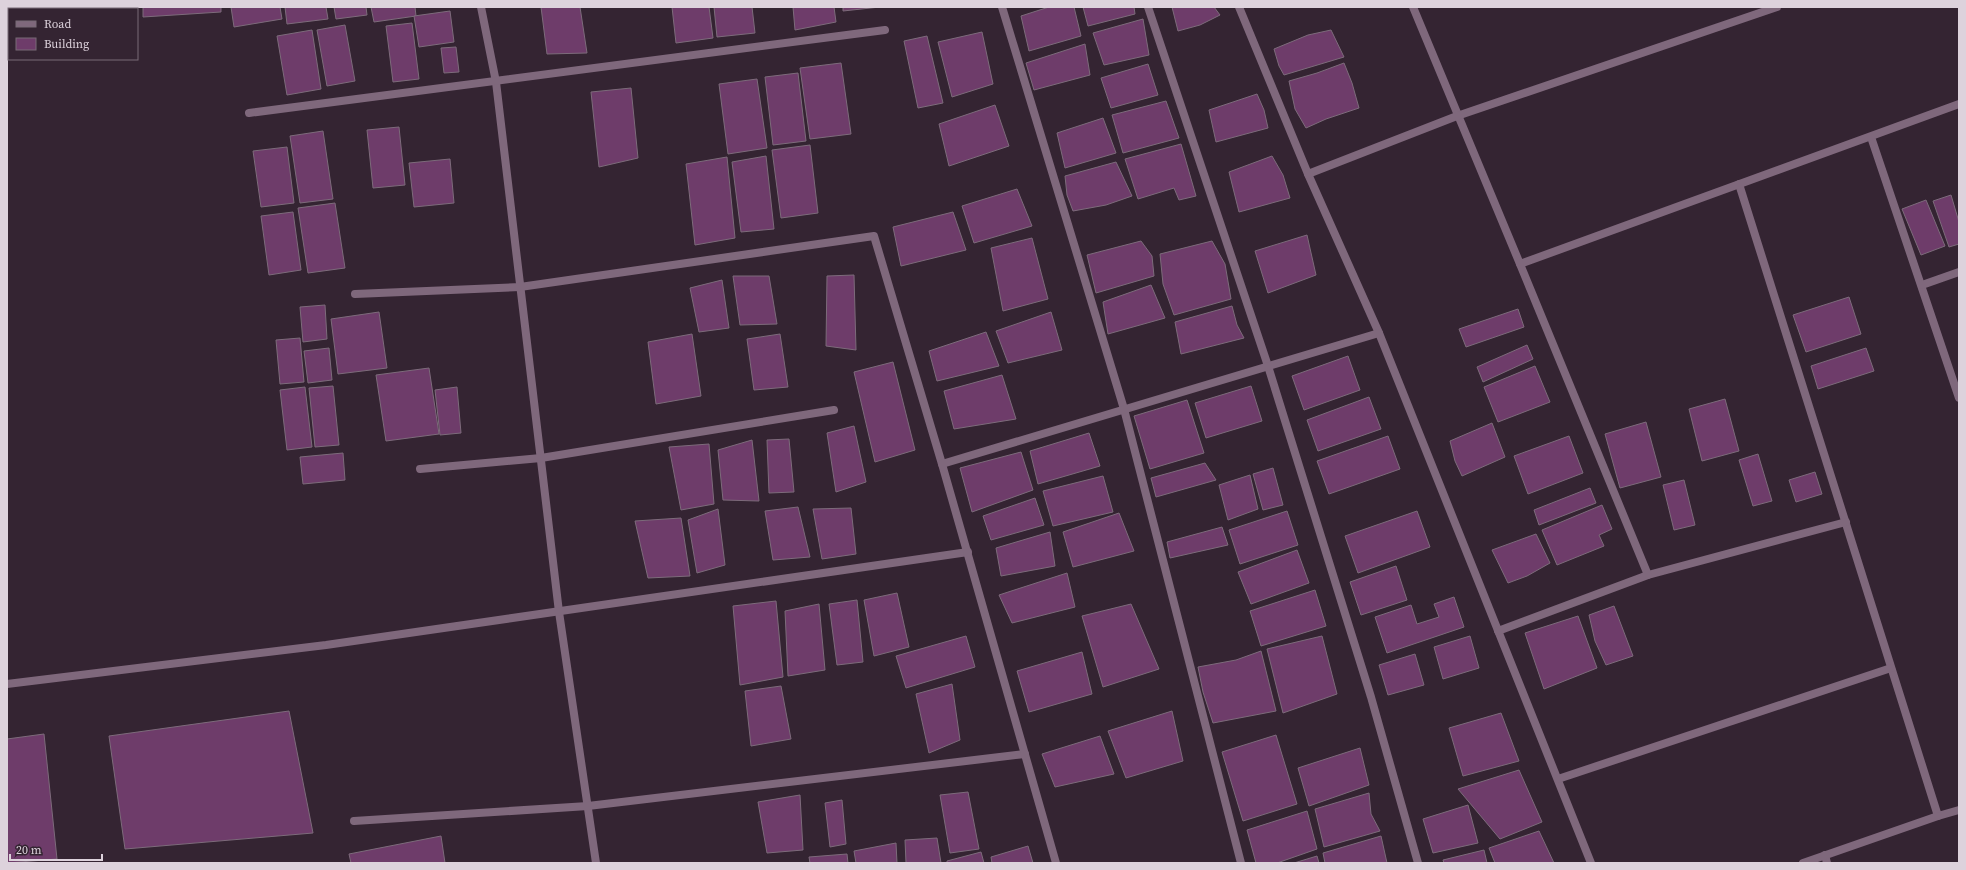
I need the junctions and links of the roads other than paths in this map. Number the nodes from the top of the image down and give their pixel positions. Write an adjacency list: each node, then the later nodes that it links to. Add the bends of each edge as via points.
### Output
1 (481, 7): 8 (street)
2 (1002, 7): 23 (street)
3 (1148, 7): 21 (street)
4 (1239, 7): 13 (street)
5 (1413, 7): 11 (street)
6 (1777, 7): 11 (street)
7 (885, 30): 8 (street)
8 (496, 82): 10 (street); 18 (street)
9 (1959, 104): 12 (street)
10 (249, 113)
11 (1457, 116): 13 (street); 15 (street)
12 (1870, 136): 14 (street); 17 (street)
13 (1308, 174): 20 (street)
14 (1740, 184): 15 (street); 28 (street)
15 (1520, 264): 30 (street)
16 (1959, 272): 17 (street)
17 (1922, 285): 22 (street)
18 (520, 287): 19 (street); 25 (street); 26 (street, via 874,236)
19 (355, 294)
20 (1380, 334): 21 (street); 32 (street)
21 (1268, 366): 23 (street); 45 (street, via 1371,697)
22 (1959, 398)
23 (1124, 409): 26 (street); 44 (street)
24 (834, 410): 25 (street)
25 (541, 458): 27 (street); 31 (street)
26 (942, 464): 29 (street)
27 (420, 469)
28 (1846, 522): 30 (street); 33 (street)
29 (968, 552): 31 (street); 35 (street)
30 (1648, 575): 32 (street)
31 (559, 612): 34 (street, via 326,645); 37 (street)
32 (1498, 631): 36 (street)
33 (1891, 668): 36 (street); 39 (street)
34 (7, 684)
35 (1025, 754): 37 (street); 43 (street)
36 (1558, 779): 46 (street)
37 (588, 806): 40 (street); 42 (street)
38 (1959, 810): 39 (street)
39 (1938, 816): 41 (street)
40 (354, 822)
41 (1826, 859): 47 (street)
42 (596, 863)
43 (1056, 863)
44 (1241, 863)
45 (1418, 863)
46 (1592, 863)
47 (1803, 863)

